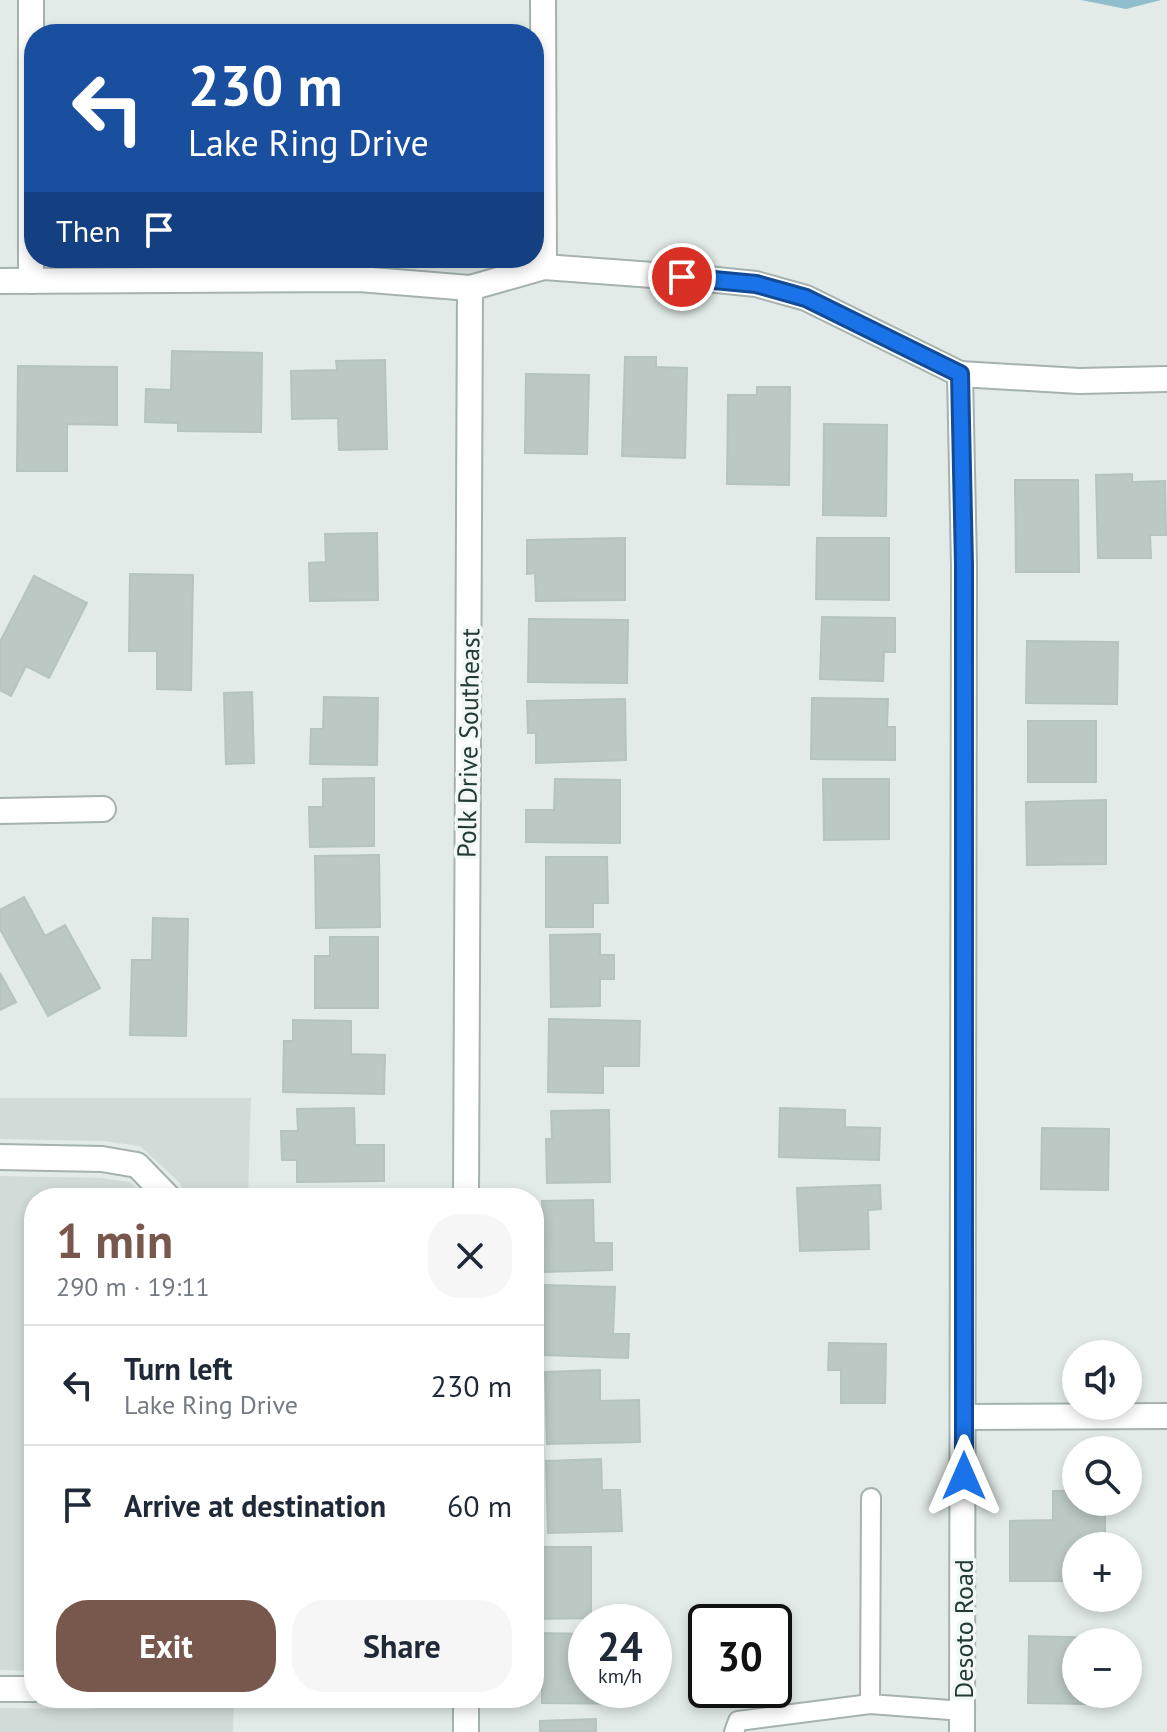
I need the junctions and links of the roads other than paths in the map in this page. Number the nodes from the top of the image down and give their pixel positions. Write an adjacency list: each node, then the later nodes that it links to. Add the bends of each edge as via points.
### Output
1 (31, 0): 3 (street)
2 (543, 0): 4 (street)
3 (31, 24)
4 (543, 24)
5 (544, 267): 11 (street, via 756,284 806,298)
6 (31, 268): 9 (street)
7 (540, 268): 10 (street)
8 (0, 281): 9 (street)
9 (31, 281): 10 (street, via 359,279)
10 (470, 288): 17 (street, Polk Drive Southeast)
11 (960, 374): 12 (street, via 1079,381); 19 (street, Desoto Road)
12 (1167, 379)
13 (103, 809): 14 (street)
14 (0, 811)
15 (0, 1157): 16 (street, via 137,1165)
16 (159, 1188)
17 (466, 1188)
18 (1167, 1416): 19 (street)
19 (964, 1417): 25 (street, Desoto Road)
20 (871, 1498): 23 (lane)
21 (0, 1689): 22 (street)
22 (24, 1689)
23 (870, 1704): 25 (lane); 27 (lane, via 738,1721)
24 (466, 1708): 26 (street)
25 (962, 1721)
26 (466, 1732)
27 (734, 1732)

